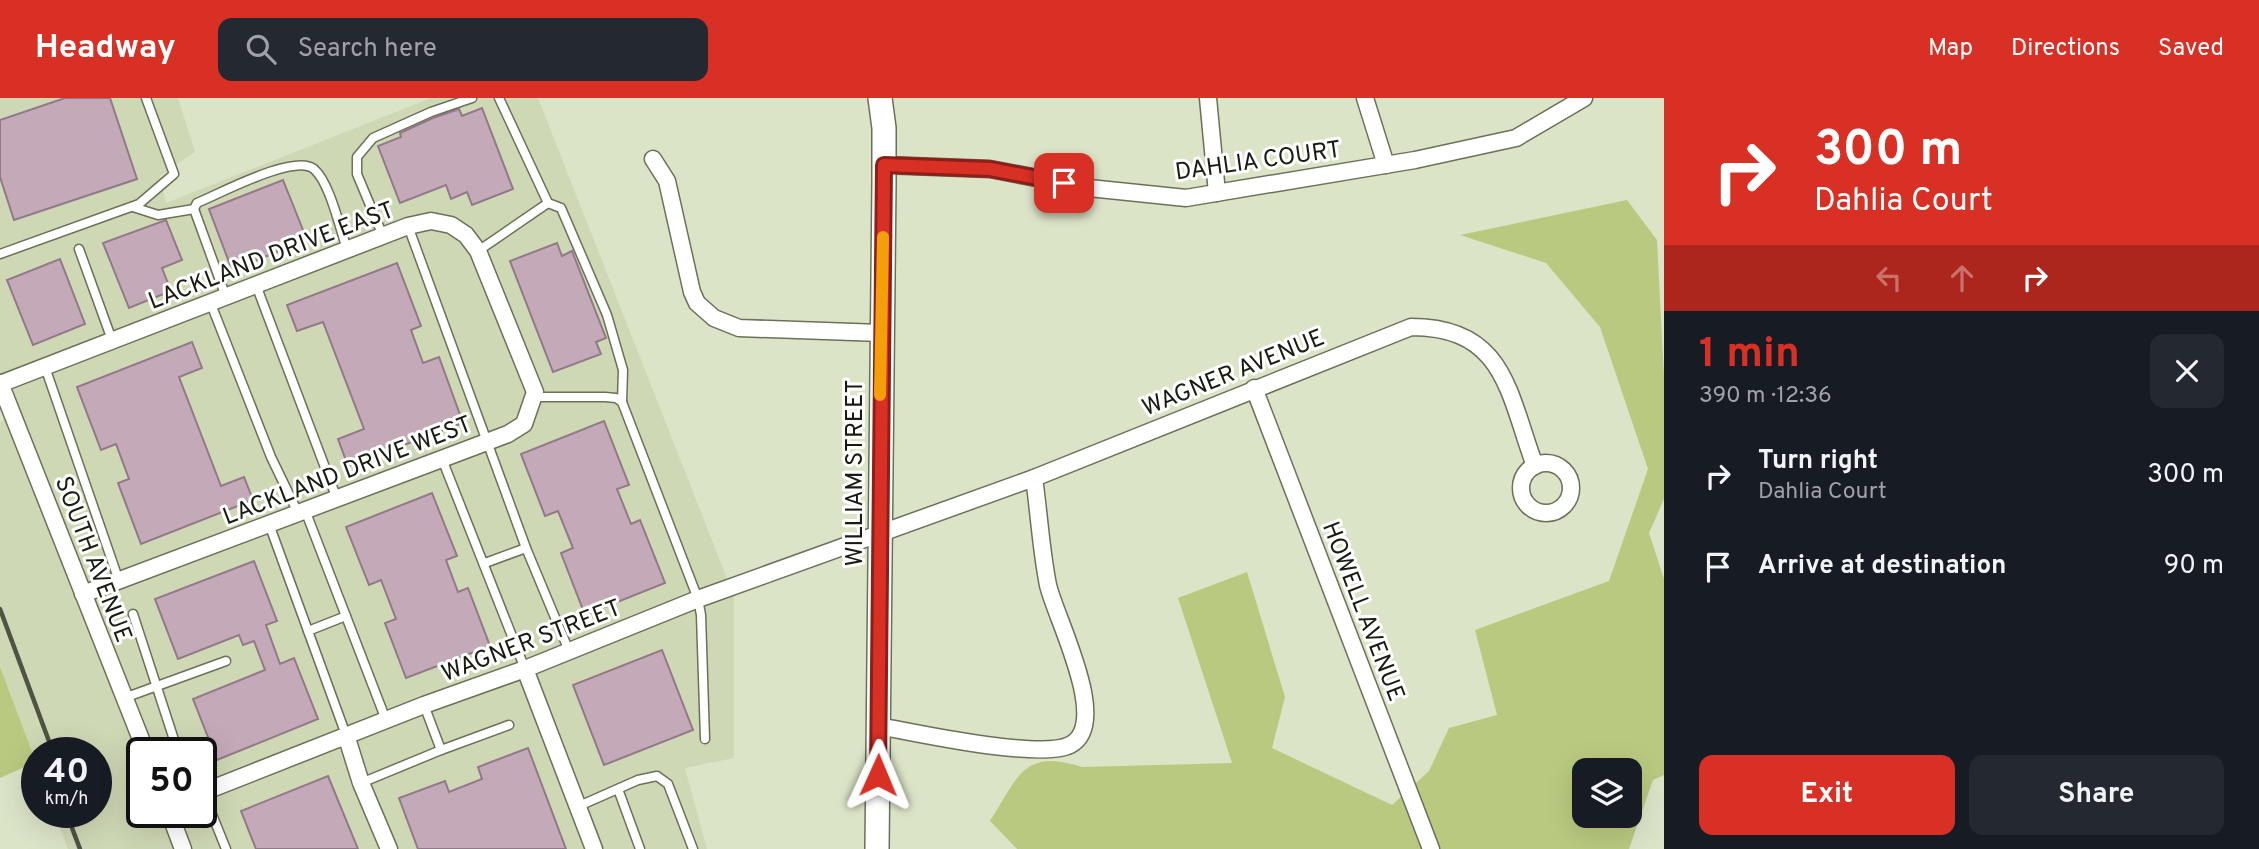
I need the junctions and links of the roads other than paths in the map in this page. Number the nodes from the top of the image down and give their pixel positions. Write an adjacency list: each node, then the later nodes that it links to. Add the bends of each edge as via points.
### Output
1 (146, 98): 13 (lane, via 174,174)
2 (472, 98): 16 (lane, via 373,138 356,157 357,174)
3 (499, 98): 12 (lane)
4 (880, 98): 9 (main road, WILLIAM STREET)
5 (1208, 98): 11 (street)
6 (1365, 98): 10 (street)
7 (1584, 98): 10 (street, DAHLIA COURT, via 1516,138)
8 (653, 159): 23 (street, via 667,181 692,292 714,318 738,328)
9 (884, 165): 11 (street, DAHLIA COURT, via 990,169 1089,188 1186,198); 23 (main road, WILLIAM STREET)
10 (1386, 165): 11 (street, DAHLIA COURT)
11 (1217, 193)
12 (548, 203): 19 (lane); 29 (lane, via 561,208 607,315 623,370)
13 (133, 207): 14 (lane, via 158,215); 20 (lane)
14 (194, 209): 18 (lane, via 250,181 303,163 320,175); 22 (lane)
15 (408, 226): 16 (street, LACKLAND DRIVE EAST); 19 (street, LACKLAND DRIVE EAST, via 431,221 450,225 466,235); 30 (lane)
16 (383, 236): 18 (street, LACKLAND DRIVE EAST)
17 (79, 249): 24 (lane)
18 (348, 250): 21 (street, LACKLAND DRIVE EAST)
19 (478, 251): 28 (street, LACKLAND DRIVE EAST, via 535,392)
20 (0, 254)
21 (256, 285): 22 (street, LACKLAND DRIVE EAST); 34 (lane)
22 (218, 300): 24 (street, LACKLAND DRIVE EAST); 35 (lane, via 271,457)
23 (881, 333): 37 (main road, WILLIAM STREET)
24 (112, 340): 25 (street, LACKLAND DRIVE EAST)
25 (45, 367): 26 (street, LACKLAND DRIVE EAST); 40 (lane)
26 (0, 383): 41 (street, SOUTH AVENUE)
27 (1254, 388): 32 (street, WAGNER AVENUE, via 1386,335 1411,327 1436,327 1485,349 1498,368); 33 (street, WAGNER AVENUE); 73 (street, HOWELL AVENUE)
28 (533, 397): 29 (lane, via 605,397); 30 (street, LACKLAND DRIVE WEST, via 524,424)
29 (622, 402): 42 (lane)
30 (486, 442): 31 (street, LACKLAND DRIVE WEST); 38 (lane)
31 (442, 459): 34 (street, LACKLAND DRIVE WEST); 39 (lane)
32 (1535, 466)
33 (1034, 478): 37 (street, WAGNER AVENUE); 54 (street, via 1047,583 1084,687 1081,730 1072,744 1048,749)
34 (337, 499): 35 (street, LACKLAND DRIVE WEST)
35 (302, 512): 36 (street, LACKLAND DRIVE WEST); 44 (lane)
36 (268, 524): 40 (street, LACKLAND DRIVE WEST); 45 (lane)
37 (879, 533): 42 (street, WAGNER STREET); 54 (main road, WILLIAM STREET)
38 (526, 548): 39 (lane); 46 (lane)
39 (485, 563): 48 (lane)
40 (119, 581): 41 (street, LACKLAND DRIVE WEST)
41 (83, 594): 50 (street, SOUTH AVENUE)
42 (698, 599): 46 (street, WAGNER STREET); 58 (lane)
43 (133, 614): 49 (lane)
44 (346, 616): 45 (lane); 52 (lane)
45 (308, 631): 55 (lane)
46 (569, 651): 48 (street, WAGNER STREET)
47 (226, 661): 49 (lane)
48 (525, 669): 51 (street, WAGNER STREET); 63 (street)
49 (155, 687): 50 (lane); 57 (lane)
50 (124, 698): 56 (street, SOUTH AVENUE)
51 (424, 705): 52 (street, WAGNER STREET); 59 (lane)
52 (386, 720): 55 (street, WAGNER STREET)
53 (509, 725): 59 (lane)
54 (879, 726): 72 (main road, WILLIAM STREET)
55 (346, 735): 60 (street); 61 (street, WAGNER STREET)
56 (140, 737)
57 (173, 737)
58 (705, 739)
59 (441, 750): 60 (lane)
60 (361, 783): 68 (street)
61 (217, 787)
62 (620, 793): 63 (lane); 70 (lane); 71 (lane, via 638,780 657,776 668,785)
63 (579, 806): 69 (street)
64 (175, 828): 66 (street)
65 (217, 828): 67 (lane)
66 (183, 849)
67 (226, 849)
68 (389, 849)
69 (594, 849)
70 (640, 849)
71 (693, 849)
72 (877, 849)
73 (1430, 849)

